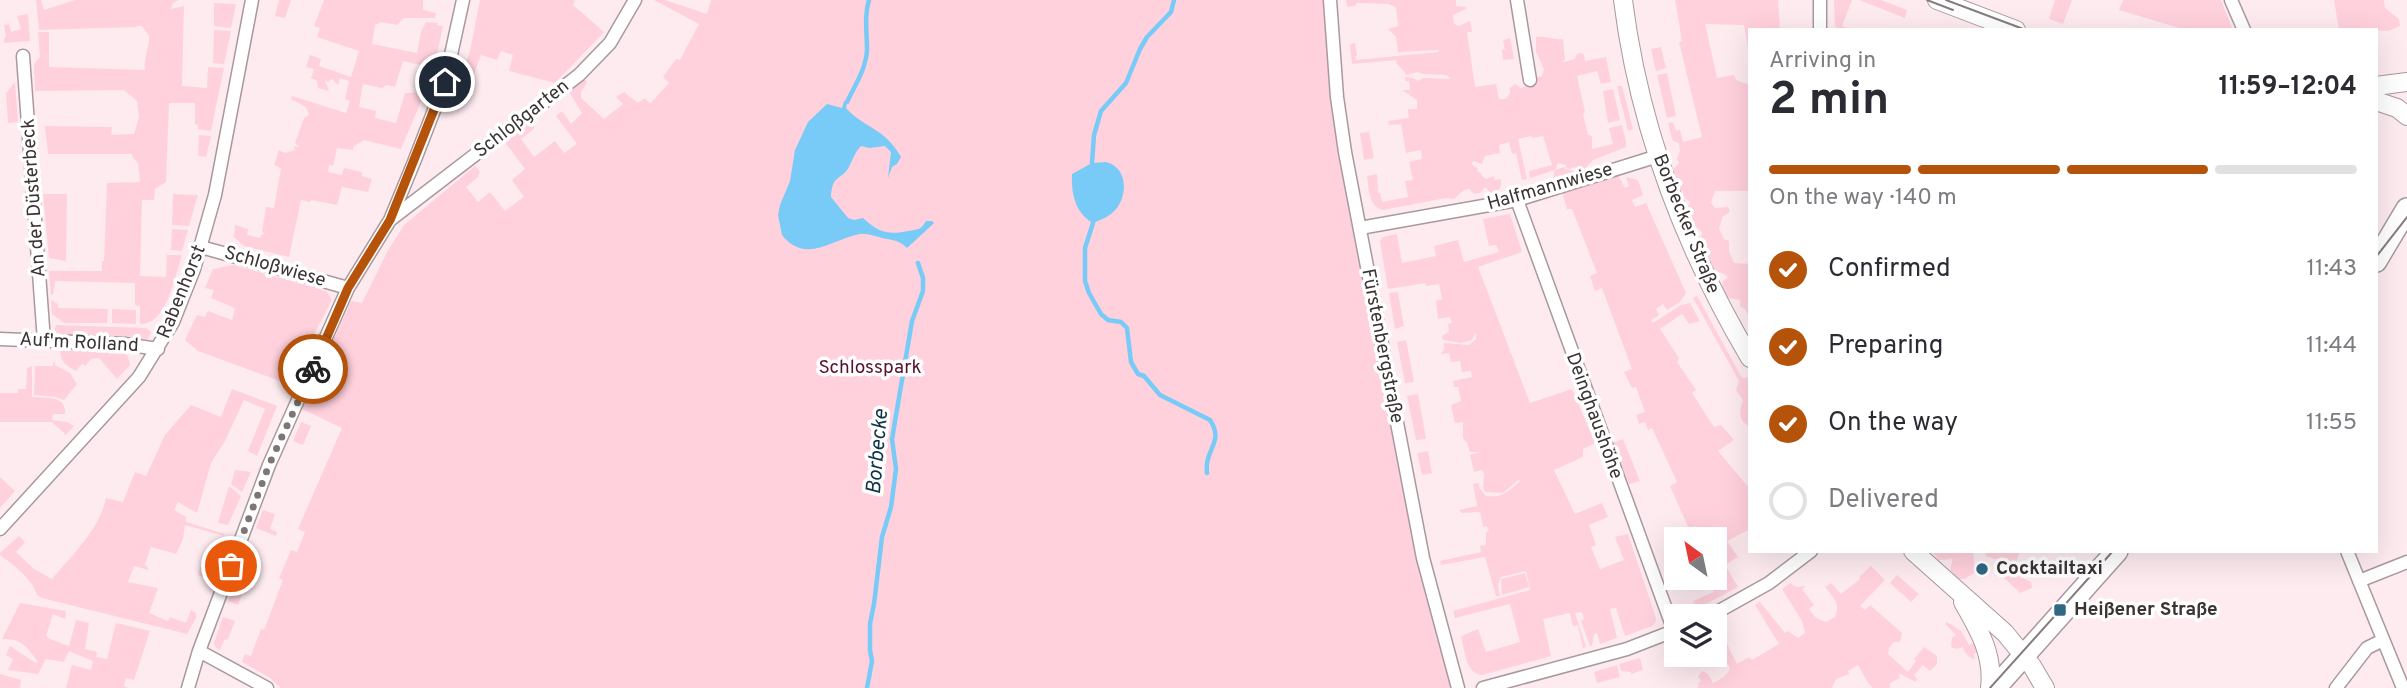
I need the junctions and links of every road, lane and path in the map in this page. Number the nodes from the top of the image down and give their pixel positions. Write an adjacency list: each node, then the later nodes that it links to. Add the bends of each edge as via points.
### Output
1 (252, 0): 25 (street, Rabenhorst)
2 (463, 0): 22 (street, Schloßwiese, via 445,82)
3 (635, 0): 22 (street, Schloßgarten, via 610,43 579,75)
4 (1330, 0): 23 (street, Fürstenbergstraße, via 1339,115)
5 (1517, 0): 14 (street)
6 (1623, 0): 19 (street, Borbecker Straße, via 1637,81)
7 (1820, 0): 10 (street)
8 (1937, 0): 11 (street)
9 (2231, 0): 12 (street)
10 (1820, 28)
11 (2011, 28)
12 (2243, 28)
13 (23, 55): 30 (street, An der Düsterbeck)
14 (1530, 79)
15 (2407, 82): 16 (street)
16 (2378, 86)
17 (2378, 102): 18 (street)
18 (2407, 116)
19 (1658, 156): 20 (street, Halfmannwiese); 32 (street, Borbecker Straße, via 1699,261)
20 (1517, 200): 23 (street, Halfmannwiese); 41 (street, Deinghaushöhe)
21 (2407, 209): 26 (main road)
22 (390, 220): 28 (street, Schloßwiese)
23 (1360, 228): 49 (street, Fürstenbergstraße, via 1423,558)
24 (2407, 238): 27 (main road)
25 (201, 247): 28 (street, Schloßwiese); 31 (street, Rabenhorst, via 181,305)
26 (2378, 259)
27 (2378, 260)
28 (348, 288): 45 (street, Schloßwiese, via 269,465)
29 (0, 340): 30 (street, Auf'm Rolland)
30 (44, 341): 31 (street, Auf'm Rolland)
31 (158, 349): 33 (street, Rabenhorst, via 130,387)
32 (1748, 354)
33 (0, 529)
34 (1808, 553): 42 (street)
35 (1915, 553): 40 (street)
36 (2115, 553): 46 (main road)
37 (2348, 553): 39 (street)
38 (2407, 562): 39 (street)
39 (2359, 581): 44 (street)
40 (1949, 583): 46 (street); 51 (street, via 1984,640)
41 (1665, 604)
42 (1727, 606)
43 (1664, 635): 50 (street)
44 (2383, 640): 53 (street, via 2367,648); 54 (street)
45 (199, 651): 47 (street, Schloßwiese); 48 (street)
46 (2023, 654): 51 (main road); 52 (street)
47 (187, 688)
48 (267, 688)
49 (1458, 688)
50 (1483, 688)
51 (1992, 688)
52 (2045, 688)
53 (2336, 688)
54 (2403, 688)

